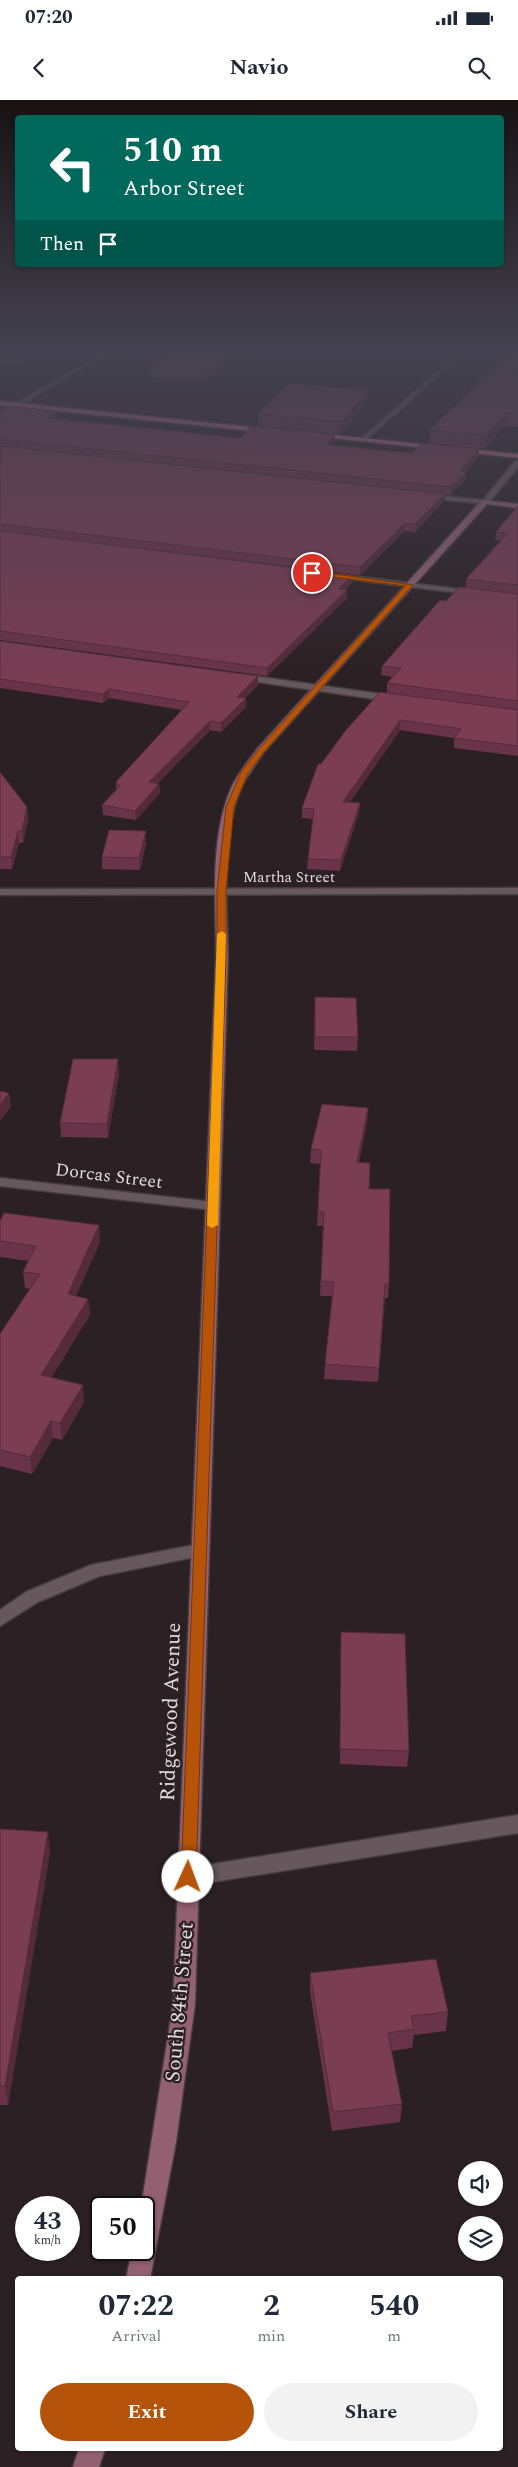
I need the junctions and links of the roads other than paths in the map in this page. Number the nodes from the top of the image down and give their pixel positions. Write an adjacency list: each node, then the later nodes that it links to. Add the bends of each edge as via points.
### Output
1 (518, 463): 3 (street, Ridgewood Avenue)
2 (415, 495): 3 (street)
3 (485, 502): 4 (main road); 6 (main road, Ridgewood Avenue)
4 (518, 506)
5 (322, 574): 6 (street)
6 (410, 585): 7 (street); 9 (main road, Ridgewood Avenue)
7 (488, 595)
8 (232, 676): 9 (street)
9 (318, 688): 10 (street); 12 (main road, Ridgewood Avenue, via 261,750 236,789 230,807)
10 (404, 700)
11 (0, 892): 12 (street, Martha Street)
12 (222, 892): 13 (street, Martha Street); 15 (main road, Ridgewood Avenue)
13 (518, 892)
14 (0, 1182): 15 (street, Dorcas Street)
15 (213, 1206): 16 (main road, Ridgewood Avenue)
16 (200, 1550): 17 (street, via 98,1570 32,1597); 19 (main road, Ridgewood Avenue)
17 (0, 1619)
18 (518, 1824): 19 (street)
19 (188, 1877): 20 (main road, South 84th Street, via 182,2014 151,2222)
20 (139, 2276)
21 (91, 2451): 22 (main road)
22 (86, 2467)

